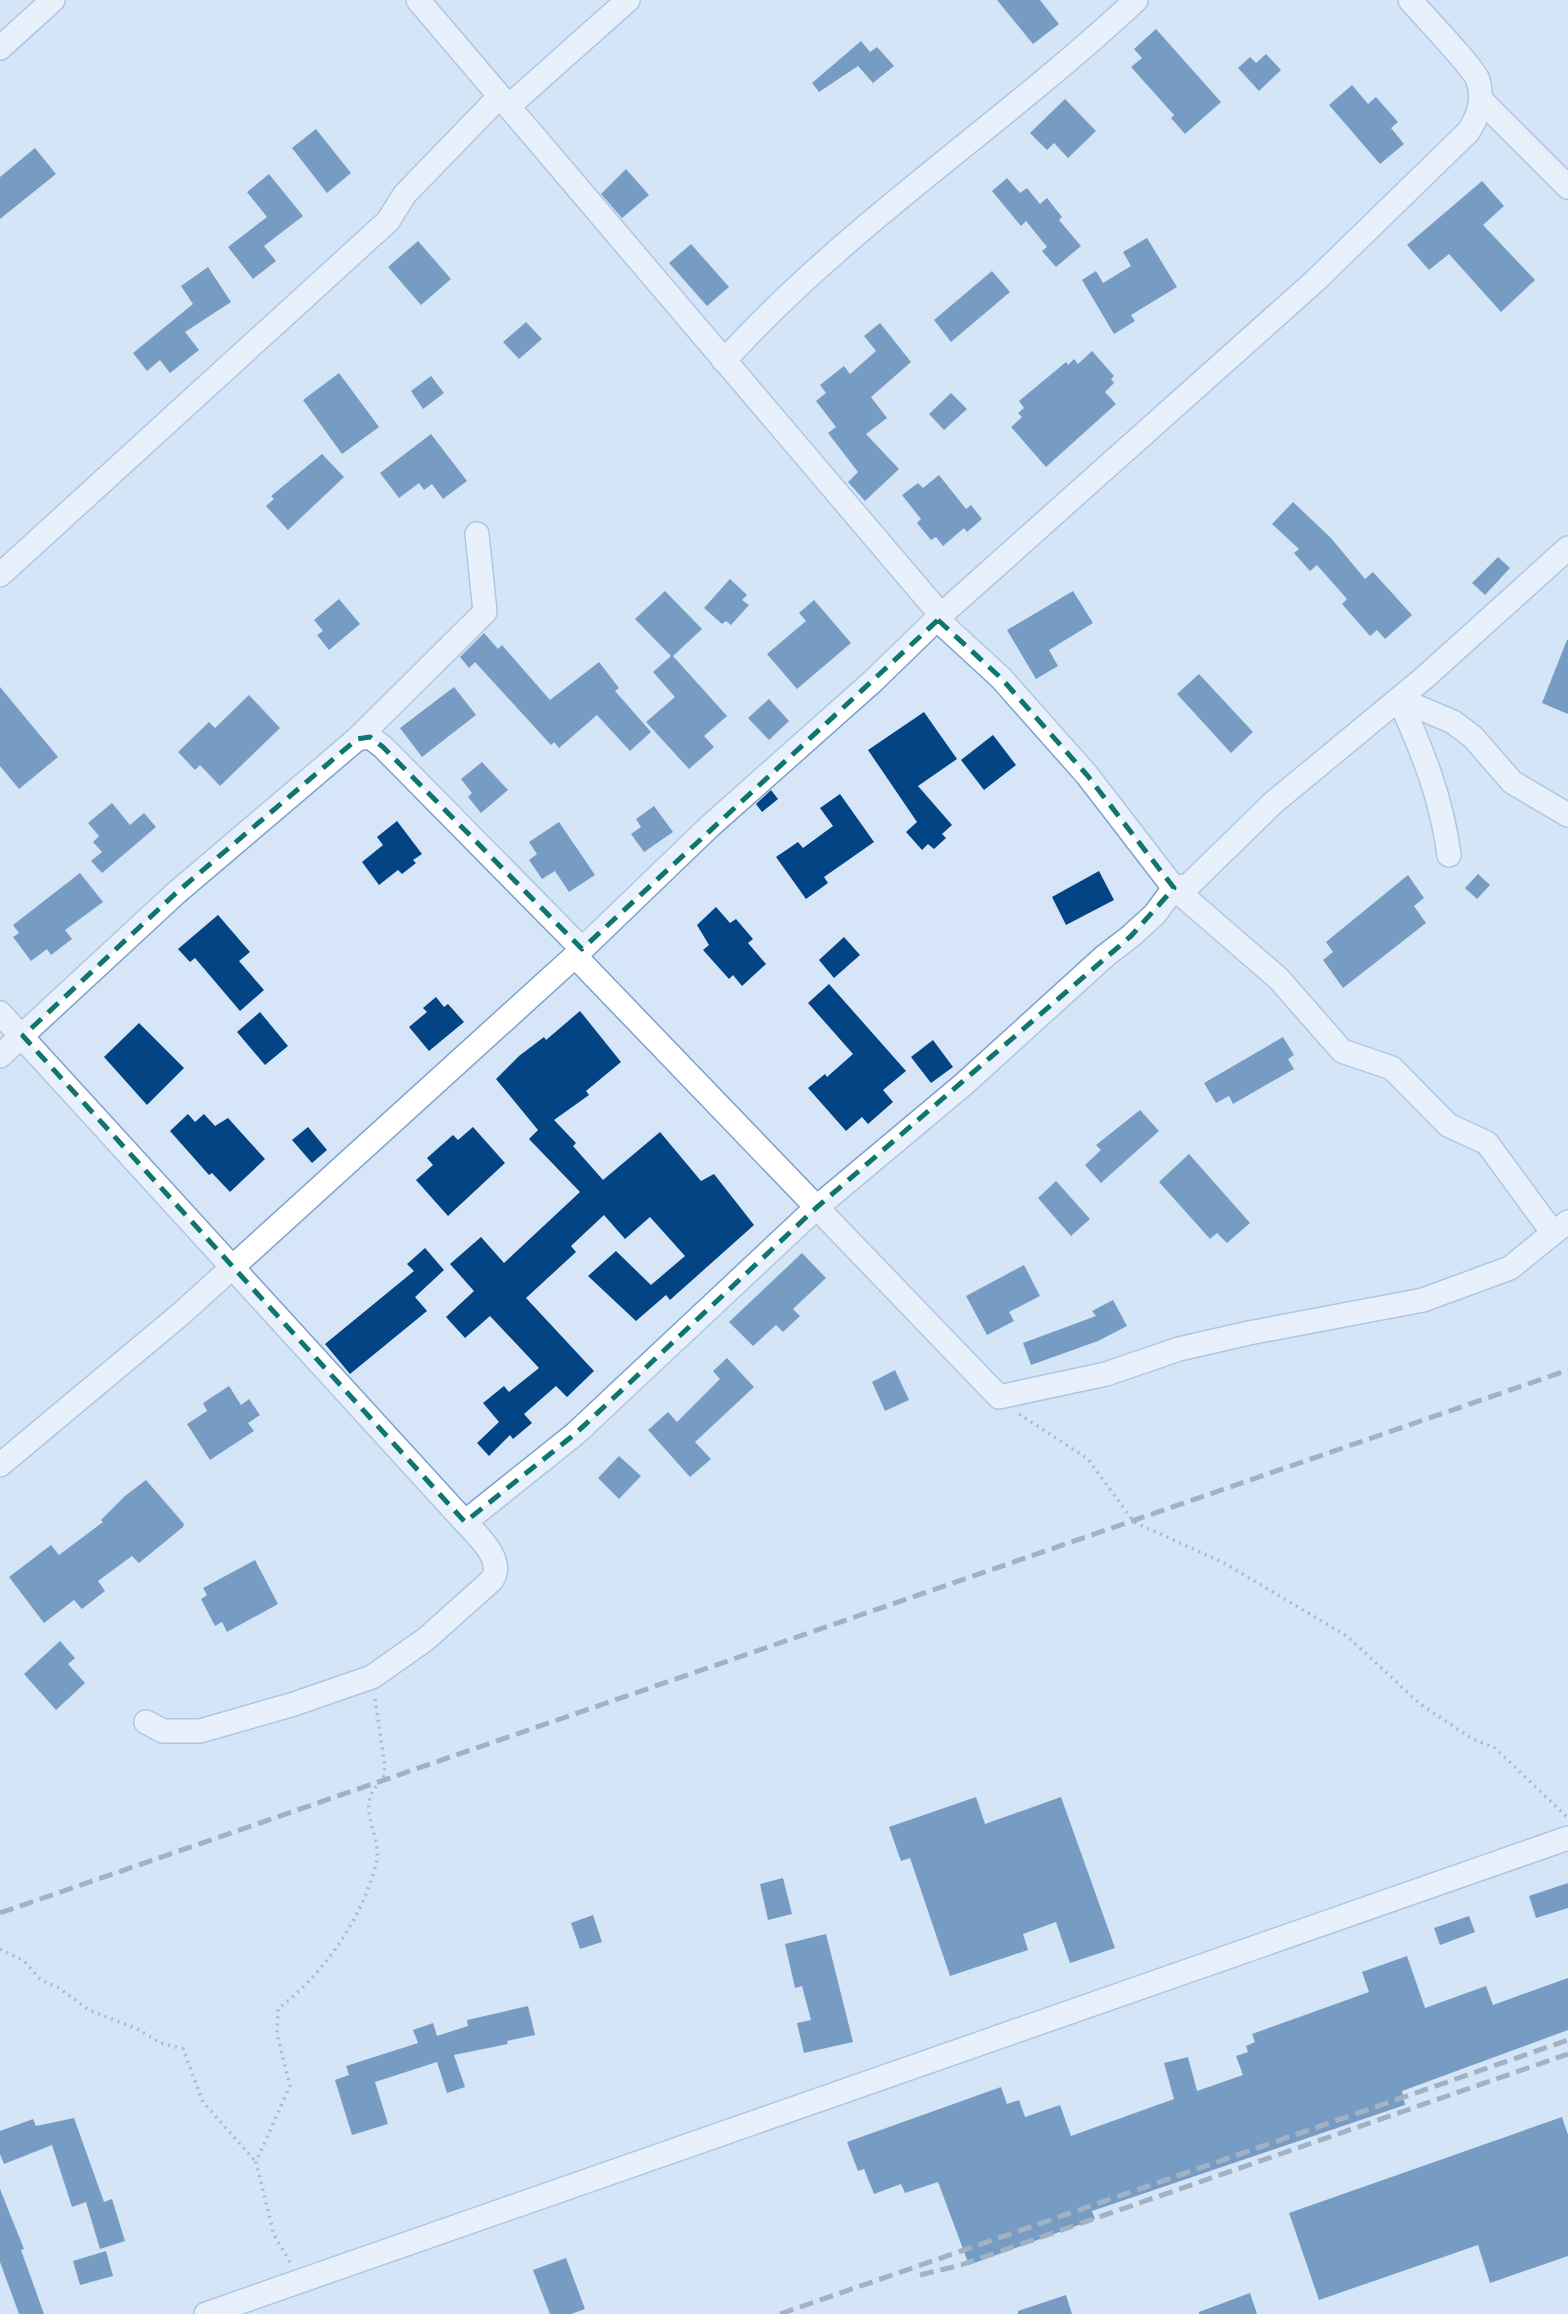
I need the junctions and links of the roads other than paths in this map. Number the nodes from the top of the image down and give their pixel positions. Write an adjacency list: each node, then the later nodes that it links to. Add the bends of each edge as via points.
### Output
1 (52, 0): 6 (street)
2 (418, 0): 8 (street)
3 (628, 0): 8 (street)
4 (1136, 0): 10 (street, via 1074,58 851,236)
5 (1410, 0): 7 (street, via 1477,78)
6 (0, 48)
7 (1481, 100): 9 (street); 14 (street, via 1478,117 1468,132 1316,281)
8 (504, 102): 10 (street); 13 (street, via 405,194 388,221)
9 (1568, 187)
10 (724, 361): 14 (street)
11 (477, 534): 16 (street, via 485,612)
12 (1568, 548): 15 (street)
13 (0, 575)
14 (939, 617): 19 (street, via 1001,678 1087,775); 20 (street)
15 (1399, 699): 17 (street, via 1453,722 1473,737 1512,782); 18 (street, via 1429,770 1444,818); 19 (street, via 1273,803 1189,885)
16 (357, 739): 20 (street, via 370,737 383,747); 22 (street, via 176,893)
17 (1568, 815)
18 (1449, 855)
19 (1174, 888): 24 (street, via 1131,936); 25 (street, via 1279,979 1342,1051 1392,1069 1448,1125 1487,1143)
20 (579, 952): 24 (street); 26 (street)
21 (0, 1013): 22 (street)
22 (23, 1036): 23 (street); 26 (street)
23 (0, 1056)
24 (816, 1208): 25 (street, via 999,1397 1106,1374 1179,1349 1423,1300 1510,1268); 28 (street, via 575,1434)
25 (1560, 1227)
26 (233, 1267): 27 (street); 28 (street)
27 (0, 1465)
28 (465, 1522): 29 (street, via 492,1556 496,1574 426,1639 372,1676 200,1731 163,1731)
29 (146, 1722)
30 (1568, 1838): 31 (street)
31 (206, 2314)

